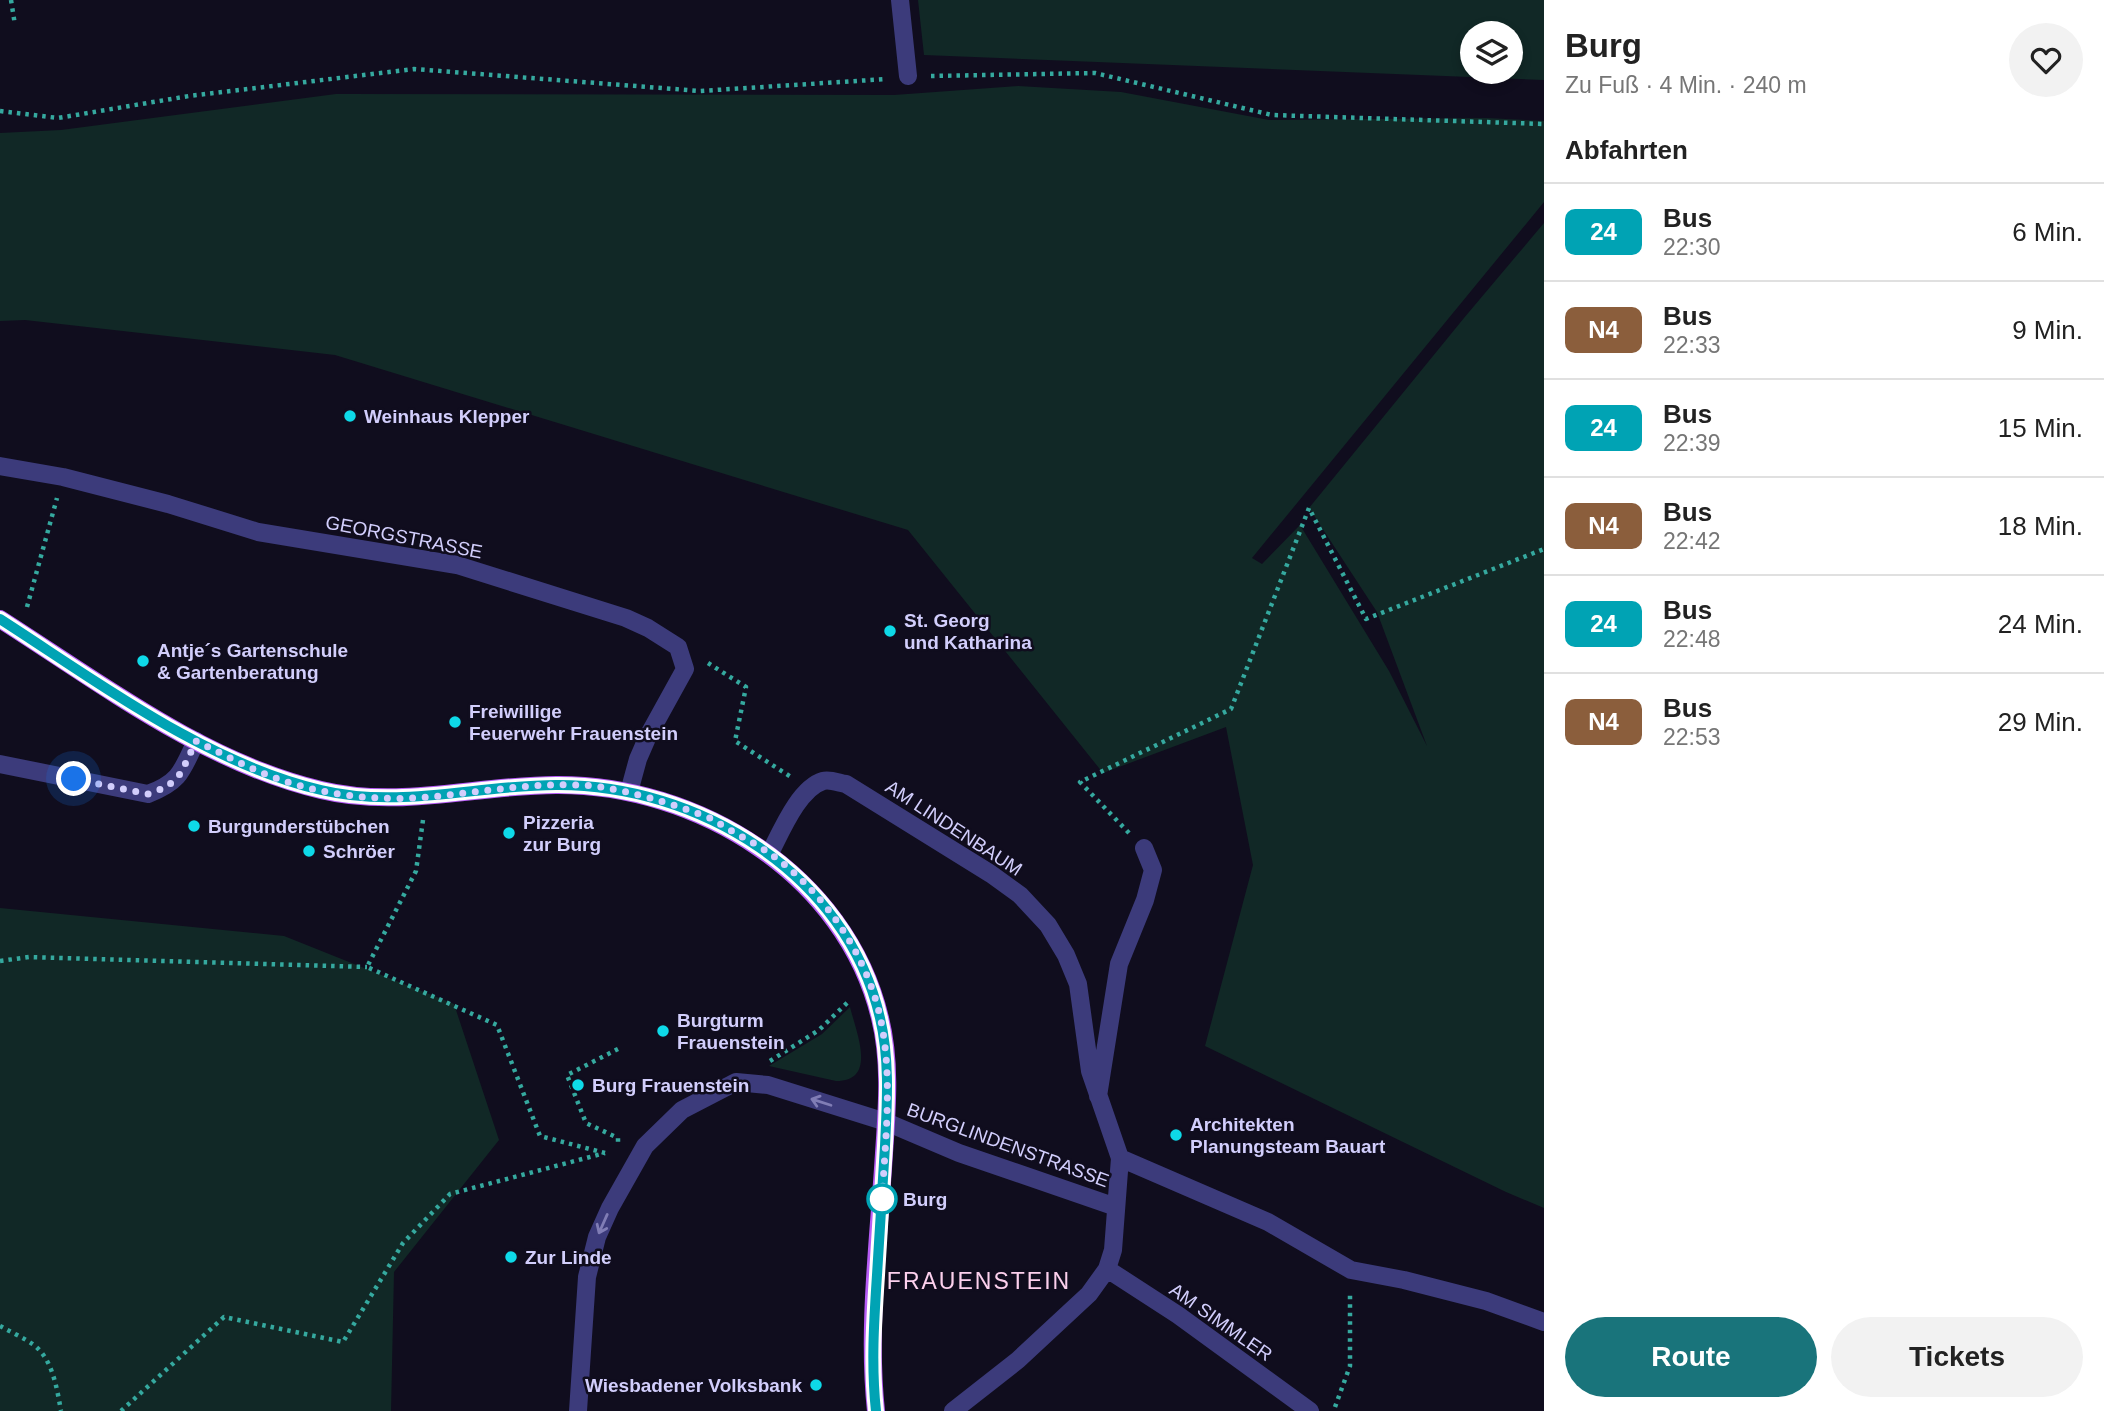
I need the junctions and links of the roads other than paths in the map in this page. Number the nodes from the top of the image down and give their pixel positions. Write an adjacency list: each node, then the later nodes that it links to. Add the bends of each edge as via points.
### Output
1 (900, 0): 2 (street)
2 (908, 76)
3 (0, 466): 7 (street, GEORGSTRASSE, via 63,477 258,532 457,565 648,628 678,647 685,669 648,736)
4 (0, 619): 5 (main road, via 126,702)
5 (196, 741): 6 (street, via 181,773 167,787 148,794); 7 (main road, via 260,772 325,792 427,797 557,785)
6 (0, 764)
7 (629, 792): 9 (main road, via 712,819)
8 (1144, 848): 10 (street, AM LINDENBAUM, via 1153,870 1119,964)
9 (769, 853): 10 (street, AM LINDENBAUM, via 809,789 825,780 846,784 1020,895 1048,925 1078,984 1090,1072); 11 (main road, via 824,905 870,981 887,1065)
10 (1098, 1096): 12 (street, AM LINDENBAUM)
11 (886, 1122): 13 (street, BURGLINDENSTRASSE); 16 (street, BURGLINDENSTRASSE, one-way to 16, via 768,1085 736,1082 682,1110 645,1146 597,1237 587,1277); 17 (main road, via 872,1375)
12 (1119, 1158): 13 (street, AM LINDENBAUM); 15 (street, via 1268,1222 1351,1270 1486,1301)
13 (1116, 1207): 14 (street, AM LINDENBAUM)
14 (1107, 1269): 18 (street, AM LINDENBAUM, via 1089,1294 1018,1360); 19 (street, AM SIMMLER)
15 (1544, 1322)
16 (578, 1411)
17 (876, 1411)
18 (953, 1411)
19 (1310, 1411)

